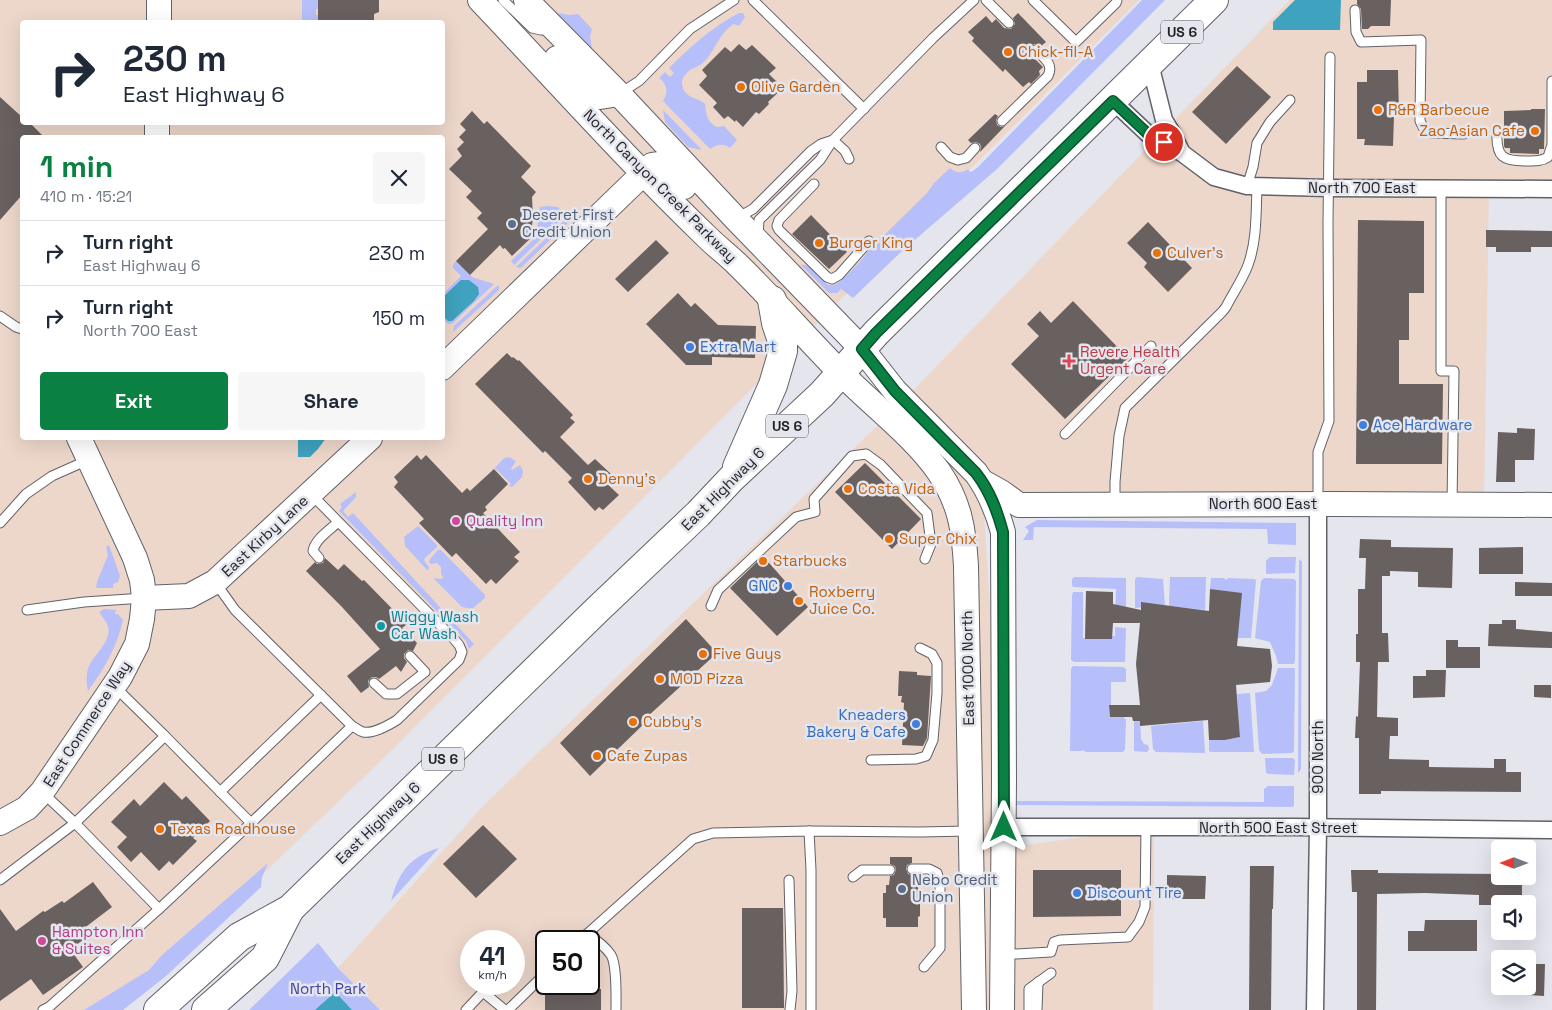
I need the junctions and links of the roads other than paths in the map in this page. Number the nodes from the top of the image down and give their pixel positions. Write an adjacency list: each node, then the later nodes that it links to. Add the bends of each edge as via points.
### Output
1 (160, 0): 13 (main road)
2 (480, 0): 16 (main road, North Canyon Creek Parkway)
3 (503, 0): 15 (lane, via 532,28)
4 (526, 0): 15 (main road, North Canyon Creek Parkway)
5 (734, 0): 21 (lane, via 690,29 640,80)
6 (753, 0): 24 (lane)
7 (974, 0): 24 (lane)
8 (986, 0): 14 (lane)
9 (1033, 0): 11 (lane, via 1076,42)
10 (1214, 0): 19 (highway, East Highway 6 / US 6)
11 (1117, 1)
12 (1355, 10): 27 (lane, via 1356,32 1361,42 1421,40 1420,121 1424,129 1432,133)
13 (159, 20)
14 (1009, 23)
15 (554, 29): 21 (main road, North Canyon Creek Parkway)
16 (527, 50): 21 (main road, via 550,53 600,97); 33 (main road, North Canyon Creek Parkway)
17 (1036, 50): 25 (lane, via 1050,63 1051,70)
18 (1330, 57): 36 (lane)
19 (1150, 64): 23 (highway, East Highway 6 / US 6); 31 (street, North 700 East, via 1164,120)
20 (1552, 82): 26 (lane, via 1552,145 1548,157 1536,161 1506,159 1498,149)
21 (619, 94): 39 (main road, North Canyon Creek Parkway)
22 (1290, 100): 35 (lane, via 1257,143)
23 (1113, 101): 31 (street, North 700 East, via 1148,134); 46 (highway, East Highway 6 / US 6)
24 (864, 109): 28 (lane)
25 (1002, 121)
26 (1497, 133)
27 (1464, 134)
28 (832, 140): 32 (lane); 39 (lane, via 811,151 753,210); 41 (lane, via 820,160 759,220)
29 (941, 146): 30 (lane, via 950,157 958,160 966,158)
30 (975, 148)
31 (1182, 153): 35 (street, North 700 East, via 1214,178)
32 (849, 159)
33 (644, 173): 39 (main road, via 652,165 664,166 712,213); 42 (main road, North Canyon Creek Parkway); 47 (main road)
34 (814, 184): 40 (lane, via 779,220 779,230 832,279)
35 (1252, 186): 36 (street, North 700 East); 60 (lane, via 1255,223 1248,265 1226,307 1124,408)
36 (1329, 188): 37 (street, North 700 East); 56 (lane, via 1329,421 1318,452)
37 (1441, 188): 38 (street, North 700 East); 57 (lane, via 1441,371 1454,372)
38 (1552, 188)
39 (736, 219): 41 (main road, North Canyon Creek Parkway)
40 (870, 241)
41 (758, 242): 46 (main road, North Canyon Creek Parkway)
42 (772, 300): 48 (main road, North Canyon Creek Parkway); 53 (highway, via 783,351 773,384)
43 (0, 316): 44 (lane)
44 (20, 328)
45 (1151, 346): 49 (lane)
46 (862, 349): 48 (highway, East Highway 6 / US 6); 54 (main road, via 895,391)
47 (445, 365)
48 (840, 372): 53 (highway, East Highway 6 / US 6); 75 (main road, East 1000 North, via 926,455 958,507 966,566)
49 (1065, 434)
50 (80, 440): 52 (main road, East Commerce Way)
51 (368, 440): 55 (main road, East Kirby Lane)
52 (90, 460): 62 (lane, via 52,476 26,494); 67 (main road, East Commerce Way, via 135,558)
53 (732, 478): 96 (highway, East Highway 6 / US 6)
54 (982, 481): 58 (main road); 63 (main road, via 995,505)
55 (311, 494): 61 (lane); 66 (main road, East Kirby Lane)
56 (1318, 504): 57 (main road, North 600 East); 60 (main road, North 600 East); 86 (street, 900 North)
57 (1452, 504): 59 (main road, North 600 East)
58 (1019, 505): 60 (main road, North 600 East); 63 (main road)
59 (1552, 505)
60 (1115, 506)
61 (338, 522): 64 (lane, via 314,547 313,551); 76 (lane, via 454,639 462,652 459,660 397,720 368,732)
62 (0, 523)
63 (1003, 532): 84 (main road)
64 (319, 558)
65 (925, 559): 68 (lane, via 931,544 927,513 881,465 866,454 852,456 814,498 814,512 796,517 718,590)
66 (215, 582): 67 (main road, East Kirby Lane, via 189,596); 74 (lane, via 235,610)
67 (144, 598): 69 (lane); 73 (main road, East Commerce Way, via 137,644)
68 (711, 606)
69 (27, 610)
70 (920, 648): 78 (lane, via 932,654 937,664 934,740 926,756)
71 (410, 656): 72 (lane, via 425,672 397,694 386,694)
72 (374, 683)
73 (114, 686): 77 (lane); 79 (main road, East Commerce Way)
74 (321, 695): 76 (lane); 80 (lane)
75 (969, 702): 84 (main road, via 983,750 985,813 991,821); 89 (main road, East 1000 North)
76 (352, 726): 83 (lane)
77 (164, 736): 80 (lane); 82 (lane)
78 (871, 760)
79 (42, 792): 81 (main road, East Commerce Way, via 27,808); 82 (lane)
80 (220, 792): 83 (lane)
81 (0, 823)
82 (75, 823): 93 (lane); 95 (lane)
83 (251, 823): 95 (lane)
84 (1004, 827): 85 (street, North 500 East Street); 99 (main road)
85 (1146, 827): 86 (street, North 500 East Street); 99 (lane, via 1145,907 1128,937 1060,940 1054,942 1051,952)
86 (1318, 827): 87 (street, North 500 East Street); 116 (street, 900 North)
87 (1552, 830)
88 (809, 831): 89 (lane); 97 (lane, via 713,833 693,839); 111 (lane)
89 (972, 831): 99 (main road, via 981,836 987,847 989,929); 112 (main road, East 1000 North)
90 (912, 869): 100 (lane, via 929,869 936,873 940,882 940,948)
91 (890, 870): 92 (lane, via 862,870)
92 (852, 876)
93 (0, 880)
94 (789, 880): 110 (lane)
95 (159, 909): 104 (lane)
96 (290, 909): 105 (highway, East Highway 6 / US 6, via 239,937); 106 (highway, East Highway 6 / US 6, via 265,958)
97 (591, 930)
98 (600, 943): 109 (lane, via 611,955 616,981)
99 (1002, 953): 113 (main road)
100 (924, 967)
101 (1051, 973): 102 (lane)
102 (1038, 982): 114 (lane, via 1029,989); 115 (lane)
103 (535, 983): 108 (lane)
104 (43, 1010)
105 (158, 1010)
106 (206, 1010)
107 (466, 1010): 108 (lane, via 483,992)
108 (506, 1010)
109 (616, 1010)
110 (790, 1010)
111 (811, 1010)
112 (974, 1010)
113 (1002, 1010)
114 (1029, 1010)
115 (1037, 1010)
116 (1315, 1010)

